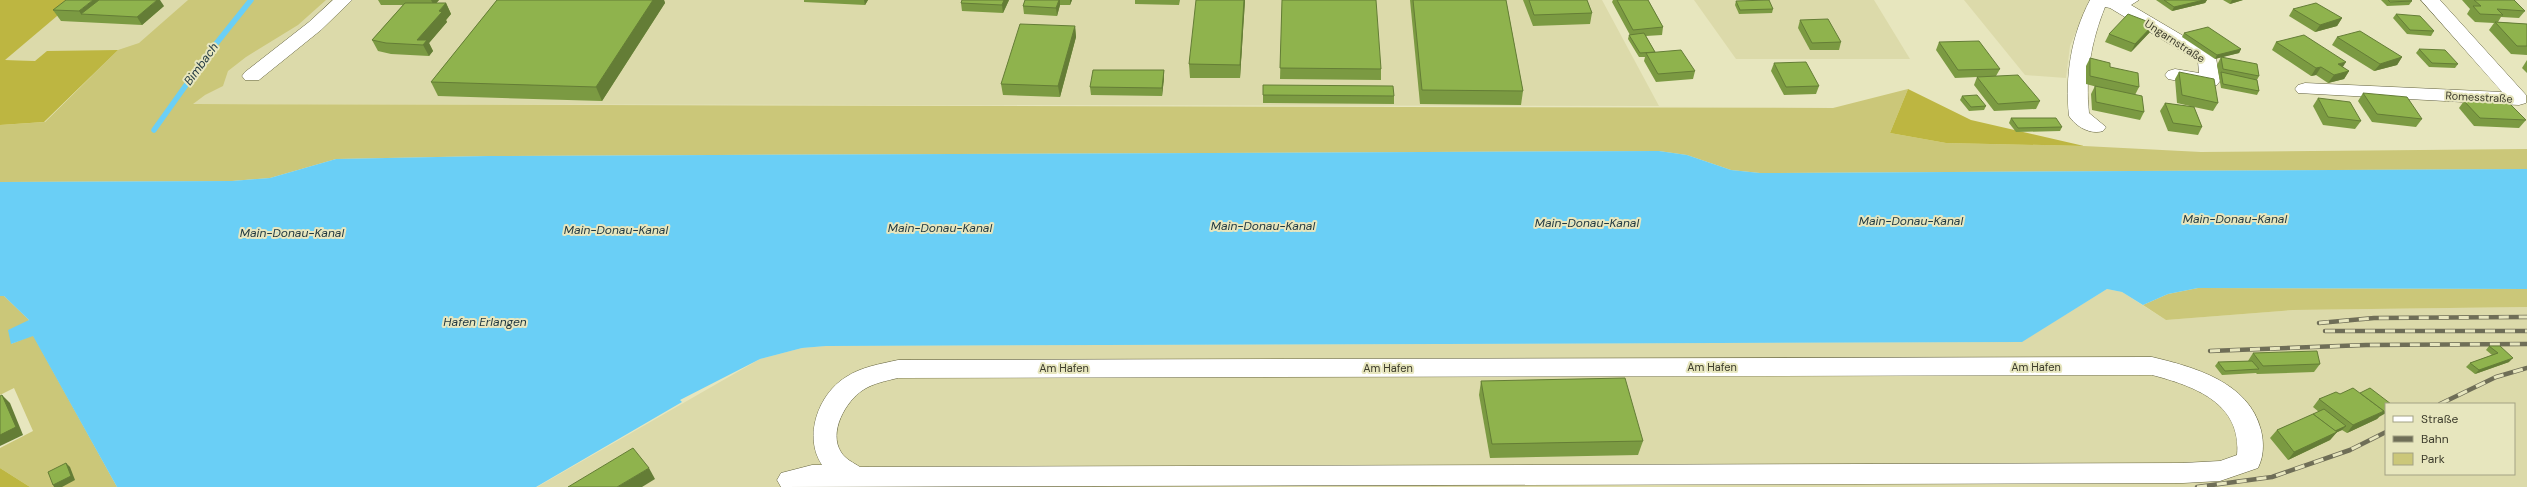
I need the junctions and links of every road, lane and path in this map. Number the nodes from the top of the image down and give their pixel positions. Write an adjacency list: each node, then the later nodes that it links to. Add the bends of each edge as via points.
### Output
1 (343, 0): 5 (street, via 315,26)
2 (2430, 0): 6 (street, Romesstraße, via 2519,99)
3 (2111, 1): 4 (street, Ungarnstraße, via 2207,58 2210,82); 7 (street, Ungarnstraße, via 2085,32 2076,73 2079,116)
4 (2175, 75)
5 (252, 76)
6 (2305, 90)
7 (2096, 127)
8 (856, 477): 9 (street, via 812,475); 10 (street, Am Hafen); 10 (street, Am Hafen, via 832,461 824,444 829,414 847,387 870,375 898,369 2152,366 2201,380 2223,394 2247,421 2252,435 2249,461 2220,471 2183,473)
9 (790, 480)
10 (1037, 482)

